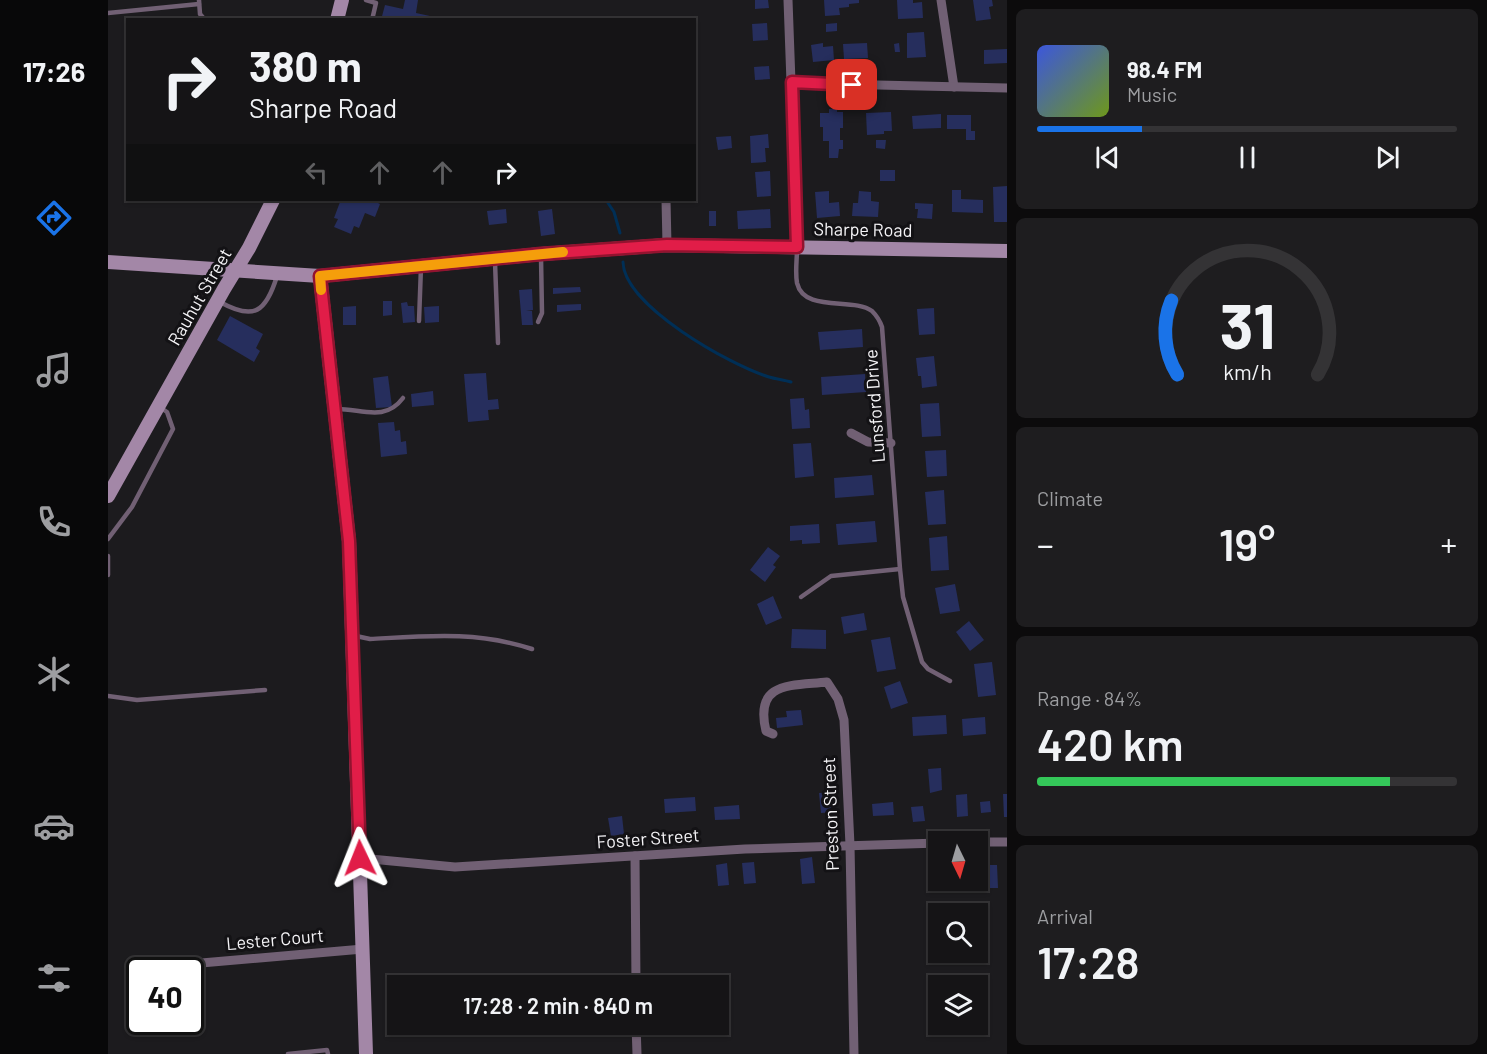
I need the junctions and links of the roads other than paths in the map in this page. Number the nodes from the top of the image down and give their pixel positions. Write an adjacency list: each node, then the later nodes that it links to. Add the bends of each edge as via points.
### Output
1 (342, 0): 9 (street)
2 (366, 0): 6 (lane)
3 (788, 0): 11 (street)
4 (941, 0): 12 (street)
5 (199, 2): 7 (lane); 8 (lane)
6 (376, 2): 10 (lane)
7 (108, 12)
8 (203, 18)
9 (338, 18)
10 (372, 18)
11 (792, 82): 12 (street); 17 (street)
12 (954, 87): 13 (street)
13 (1007, 88)
14 (272, 201): 23 (street, Rauhut Street)
15 (666, 201): 16 (street)
16 (667, 245): 17 (street, Sharpe Road); 19 (street, Sharpe Road)
17 (797, 247): 18 (street, Sharpe Road); 34 (lane, Lunsford Drive, via 797,283 806,297 864,307 879,318 884,334)
18 (1007, 251)
19 (541, 254): 20 (street, Sharpe Road); 28 (lane, via 543,313)
20 (495, 258): 22 (street, Sharpe Road); 29 (lane)
21 (108, 262): 23 (street, Sharpe Road)
22 (421, 266): 25 (street, Sharpe Road); 27 (lane)
23 (235, 271): 24 (street, Sharpe Road); 26 (street, Rauhut Street)
24 (278, 274): 25 (street, Sharpe Road); 26 (lane, via 272,294 261,310 252,313)
25 (320, 276): 32 (street)
26 (218, 301): 31 (street, Rauhut Street)
27 (419, 321)
28 (538, 322)
29 (498, 343)
30 (403, 398): 32 (lane, via 390,411)
31 (157, 408): 35 (street, Rauhut Street); 36 (lane, via 166,412 173,429 132,507)
32 (335, 409): 41 (street, via 349,541)
33 (851, 433): 34 (street, via 868,442)
34 (891, 443): 38 (lane, Lunsford Drive)
35 (108, 496)
36 (108, 539)
37 (108, 556): 39 (lane)
38 (900, 569): 40 (lane, via 831,576); 43 (lane, Lunsford Drive, via 922,662)
39 (108, 575)
40 (801, 597)
41 (353, 636): 42 (lane, via 473,636); 52 (street)
42 (532, 649)
43 (950, 681)
44 (265, 690): 45 (lane, via 137,700)
45 (108, 696)
46 (773, 734): 50 (street, Preston Street, via 766,731 762,715 766,699 777,688 827,682 838,699 843,720)
47 (988, 842): 48 (street)
48 (1007, 842)
49 (928, 843): 50 (street, Foster Street)
50 (850, 845): 51 (street, Foster Street); 61 (street, Preston Street)
51 (635, 856): 52 (street, Foster Street, via 455,867); 55 (street)
52 (360, 858): 53 (street)
53 (363, 950): 54 (street, Lester Court); 59 (street)
54 (204, 963)
55 (636, 975)
56 (636, 1035): 60 (street)
57 (288, 1054): 58 (lane, via 327,1050)
58 (328, 1054)
59 (366, 1054)
60 (637, 1054)
61 (854, 1054)

